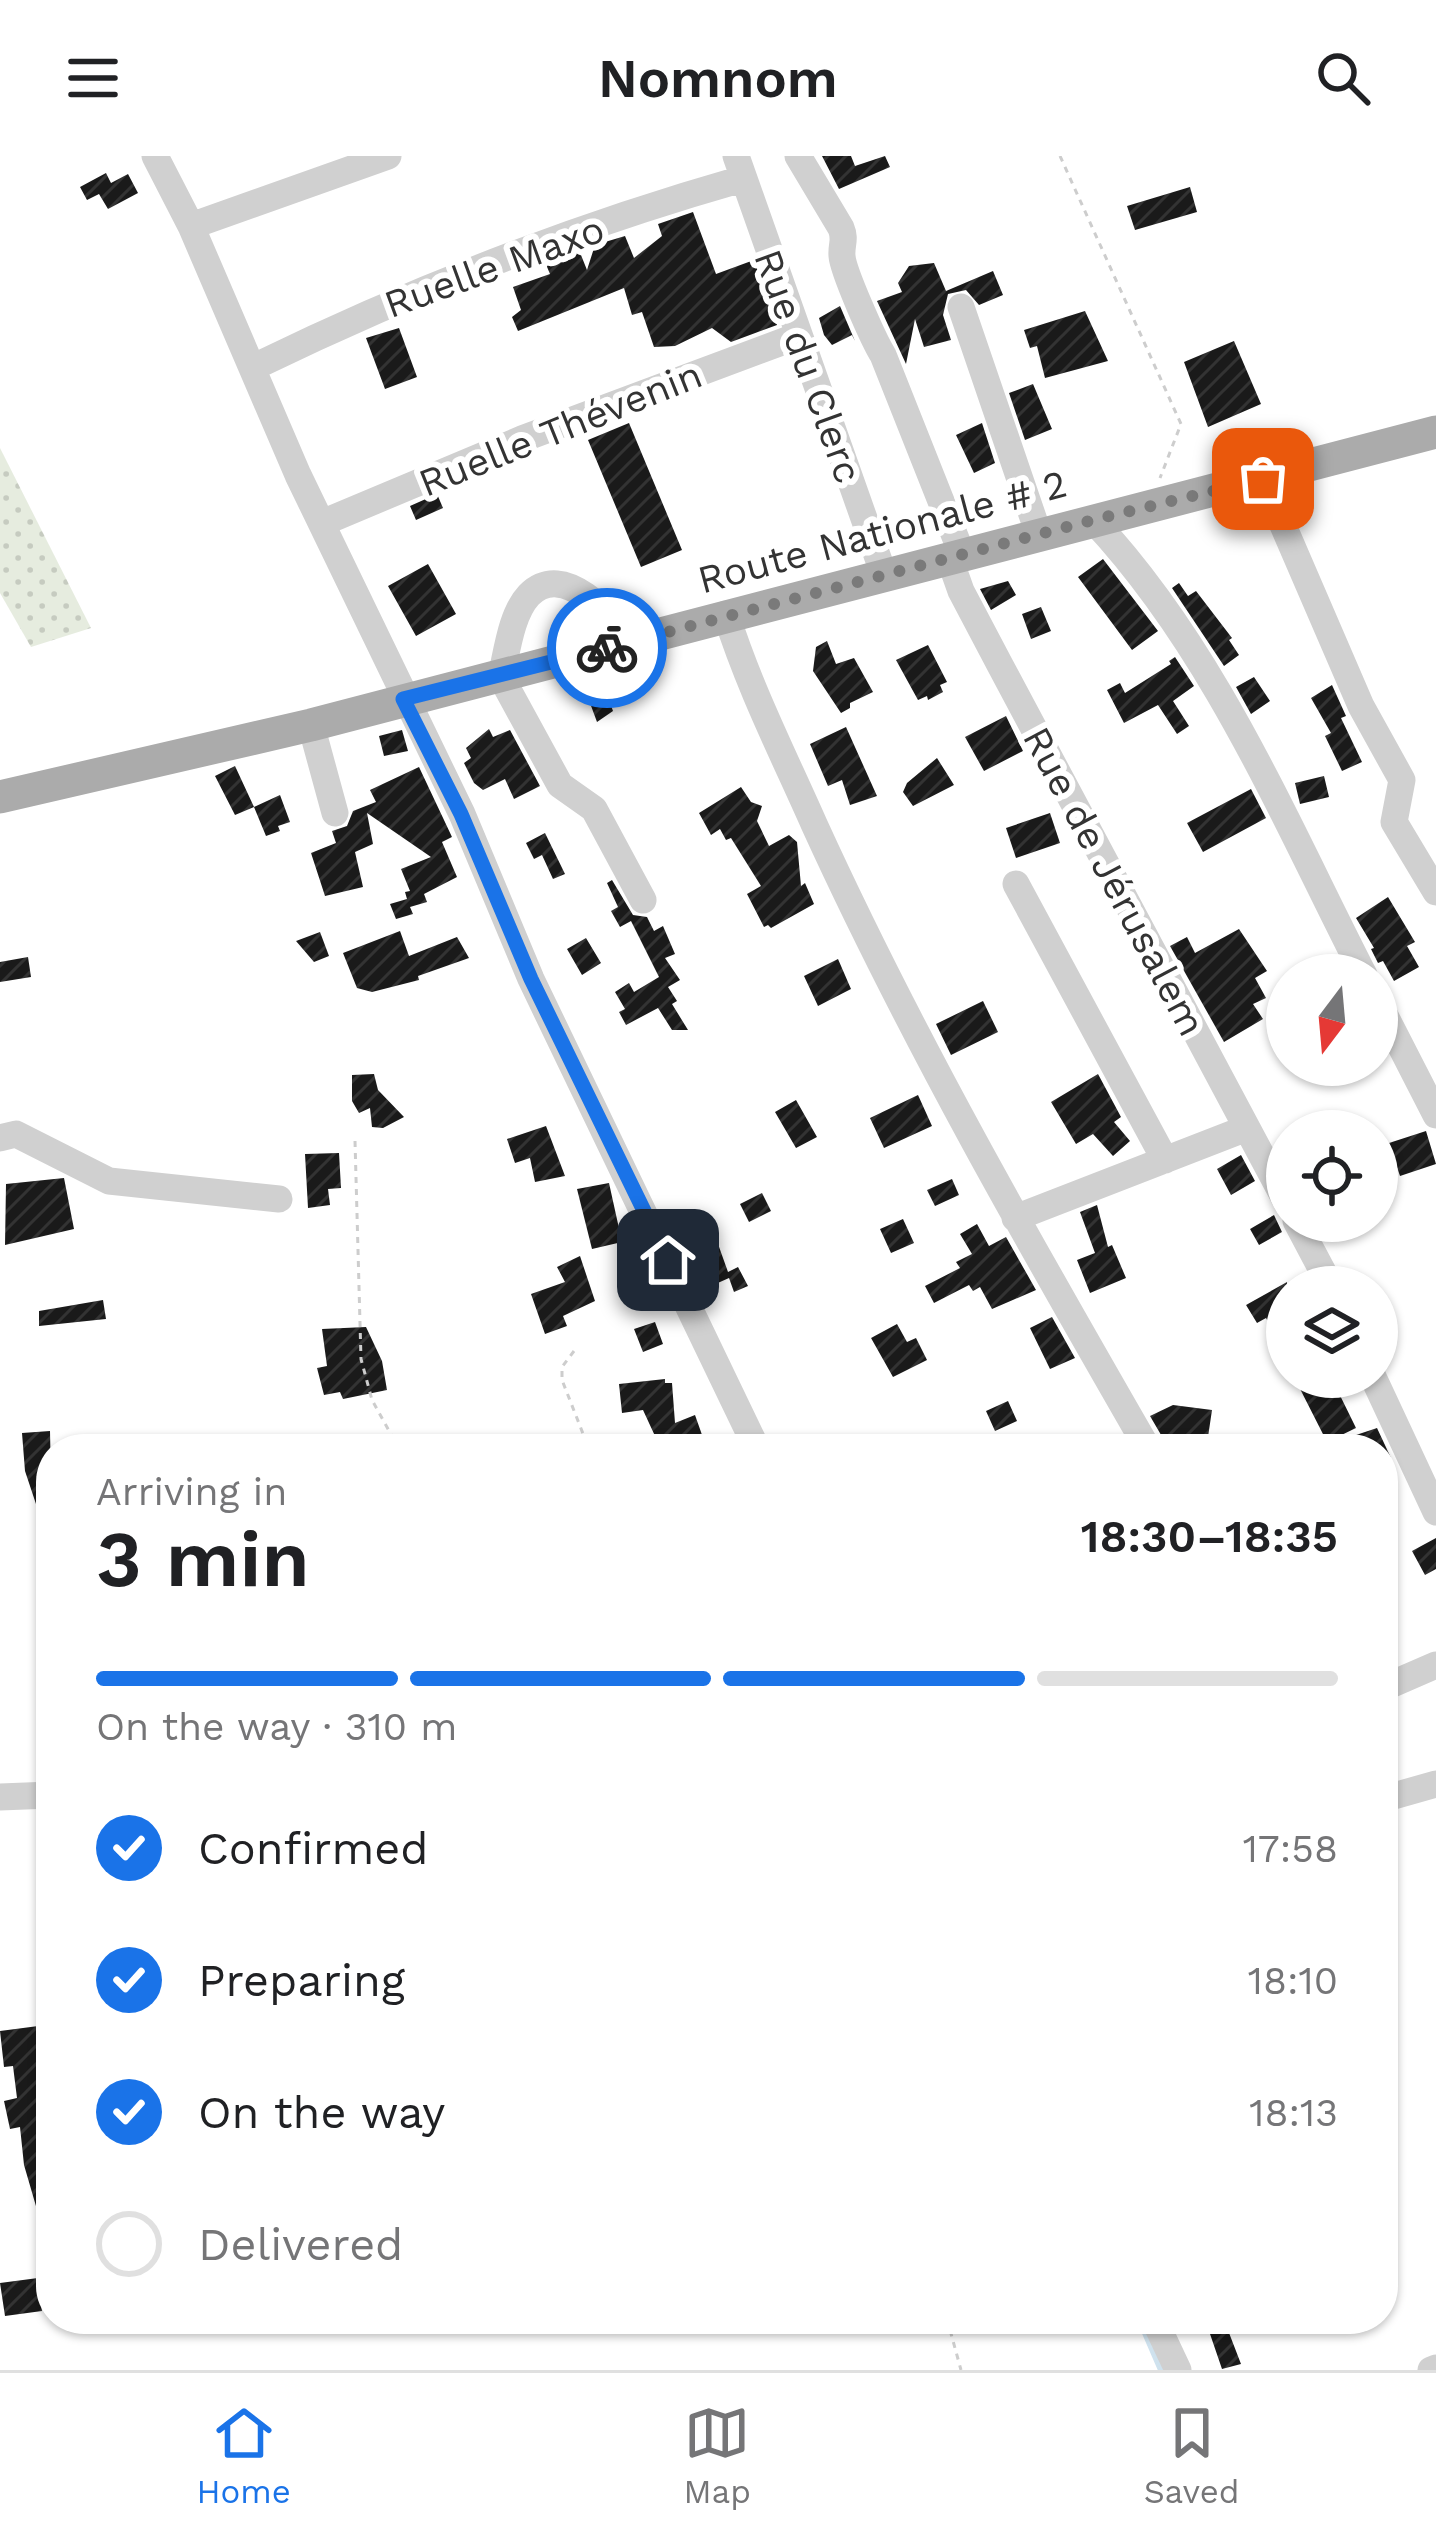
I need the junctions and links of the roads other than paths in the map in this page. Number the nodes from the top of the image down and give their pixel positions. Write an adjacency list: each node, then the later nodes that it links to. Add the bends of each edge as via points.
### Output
1 (154, 156): 5 (street)
2 (388, 156): 5 (street)
3 (797, 156): 14 (street, Rue de Jérusalem, via 841,228 842,257 868,333 884,355)
4 (739, 168): 7 (street, Rue du Clerc); 8 (street, Ruelle Maxo, via 447,280)
5 (191, 226): 8 (street)
6 (962, 308): 13 (street)
7 (798, 336): 12 (street, Ruelle Thévenin); 15 (street, Rue du Clerc)
8 (252, 368): 12 (street)
9 (1436, 432): 10 (main road, Route Nationale # 2)
10 (1263, 479): 11 (main road, Route Nationale # 2); 24 (street, via 1361,706 1402,780 1394,822)
11 (1093, 520): 13 (main road, Route Nationale # 2); 26 (street, via 1215,684)
12 (322, 523): 19 (street)
13 (1039, 535): 14 (main road, Route Nationale # 2)
14 (956, 555): 15 (main road, Route Nationale # 2); 29 (street, Rue de Jérusalem, via 980,628)
15 (884, 575): 16 (main road, Route Nationale # 2)
16 (726, 614): 17 (main road, Route Nationale # 2); 34 (street, via 870,947)
17 (629, 643): 18 (main road, Route Nationale # 2); 18 (street, via 587,596 561,584 542,586 517,616)
18 (501, 677): 19 (main road, Route Nationale # 2); 25 (street, via 560,785 594,809)
19 (403, 699): 20 (main road, Route Nationale # 2); 36 (street)
20 (311, 725): 21 (main road, Route Nationale # 2); 22 (street)
21 (0, 797)
22 (335, 813)
23 (1016, 884): 31 (street)
24 (1436, 892)
25 (644, 900)
26 (1353, 954)
27 (1398, 1041): 28 (street)
28 (1436, 1115)
29 (1247, 1128): 31 (street); 32 (street, Rue de Jérusalem)
30 (0, 1138): 33 (street, via 16,1134 109,1181)
31 (1165, 1160): 34 (street)
32 (1266, 1164)
33 (280, 1199)
34 (1015, 1218): 37 (street)
35 (1383, 1398): 38 (street)
36 (750, 1434)
37 (1139, 1434)
38 (1436, 1512)
39 (1436, 1665): 40 (street)
40 (1398, 1681)
41 (1436, 1784): 42 (street)
42 (1398, 1794)
43 (36, 1796): 44 (street)
44 (0, 1797)
45 (1161, 2334): 46 (street)
46 (1178, 2370)

